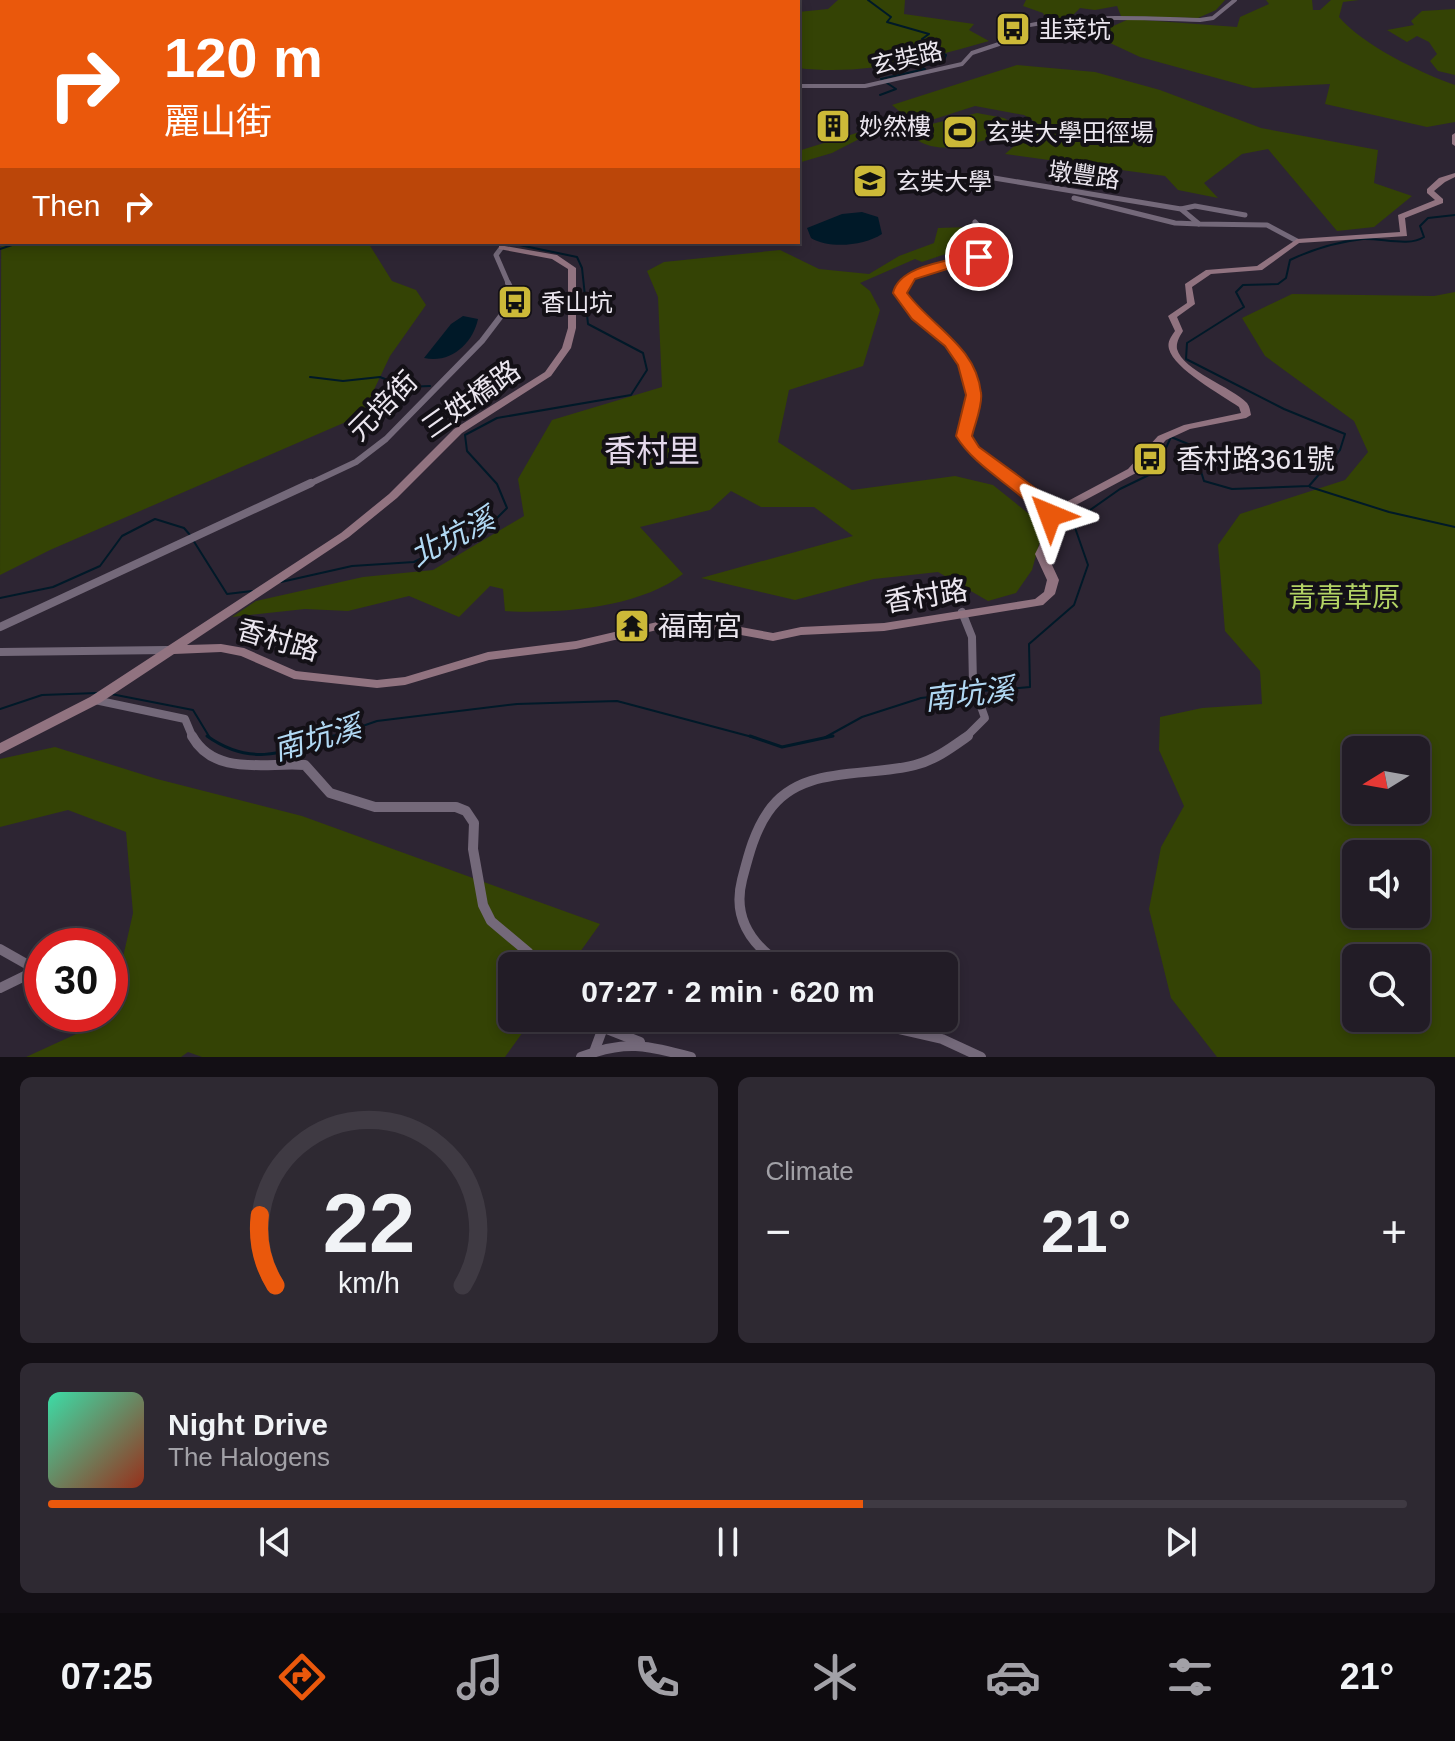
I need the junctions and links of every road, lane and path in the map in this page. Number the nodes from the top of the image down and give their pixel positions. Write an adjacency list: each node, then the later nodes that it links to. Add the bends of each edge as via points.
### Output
1 (1235, 0): 2 (street, 玄奘路, via 1205,20 1106,17 1013,28 999,33 999,44 972,53 962,64 887,83)
2 (800, 86)
3 (1455, 135): 4 (street)
4 (1455, 144)
5 (1455, 175): 12 (street, via 1430,191 1440,201 1401,217 1404,234)
6 (982, 176): 8 (street, 墩豐路)
7 (1074, 198): 11 (street, 墩豐路)
8 (1181, 209): 9 (street, 墩豐路, via 1195,206); 11 (street)
9 (1245, 215)
10 (975, 222): 14 (street, via 1000,251 910,277 900,293 966,365 974,395 964,436 972,450 1033,495)
11 (1199, 224): 12 (street, 墩豐路, via 1267,225)
12 (1297, 241): 15 (street, 香村路, via 1259,268 1203,275 1187,289 1191,304 1172,316 1179,331 1172,342 1174,351 1184,364 1244,406 1246,415 1187,427 1162,438 1132,471 1083,496)
13 (505, 244): 18 (street, 元培街, via 496,255 512,291 501,316 386,439 356,462); 19 (street, 三姓橋路, via 554,257 572,268 572,328 559,361 533,386 458,431 345,535)
14 (1041, 507): 15 (street); 16 (street)
15 (1059, 516): 16 (street, 香村路)
16 (1050, 535): 17 (street, 香村路, via 1041,554 1053,580 1049,594 1019,608)
17 (962, 612): 19 (street, 香村路, via 867,629 773,637 670,623 576,645 488,656 377,684 294,675 244,652 221,648); 25 (street, via 972,637 973,684 985,718 940,756 908,768 805,781 771,804 750,842 738,897 739,919)
18 (0, 627)
19 (170, 650): 20 (street, 香村路); 21 (street)
20 (0, 652)
21 (95, 700): 22 (street); 24 (street, via 185,719 202,754 229,764 305,765 330,793 375,807 466,811 474,823 483,905 491,921)
22 (0, 749)
23 (0, 949): 26 (street, via 37,970)
24 (528, 952)
25 (764, 952)
26 (0, 988)
27 (601, 1032): 31 (street)
28 (619, 1032): 30 (street)
29 (922, 1032): 34 (street)
30 (642, 1043): 31 (street, via 624,1042); 33 (street)
31 (594, 1052): 32 (street)
32 (581, 1057)
33 (691, 1057)
34 (981, 1057)

